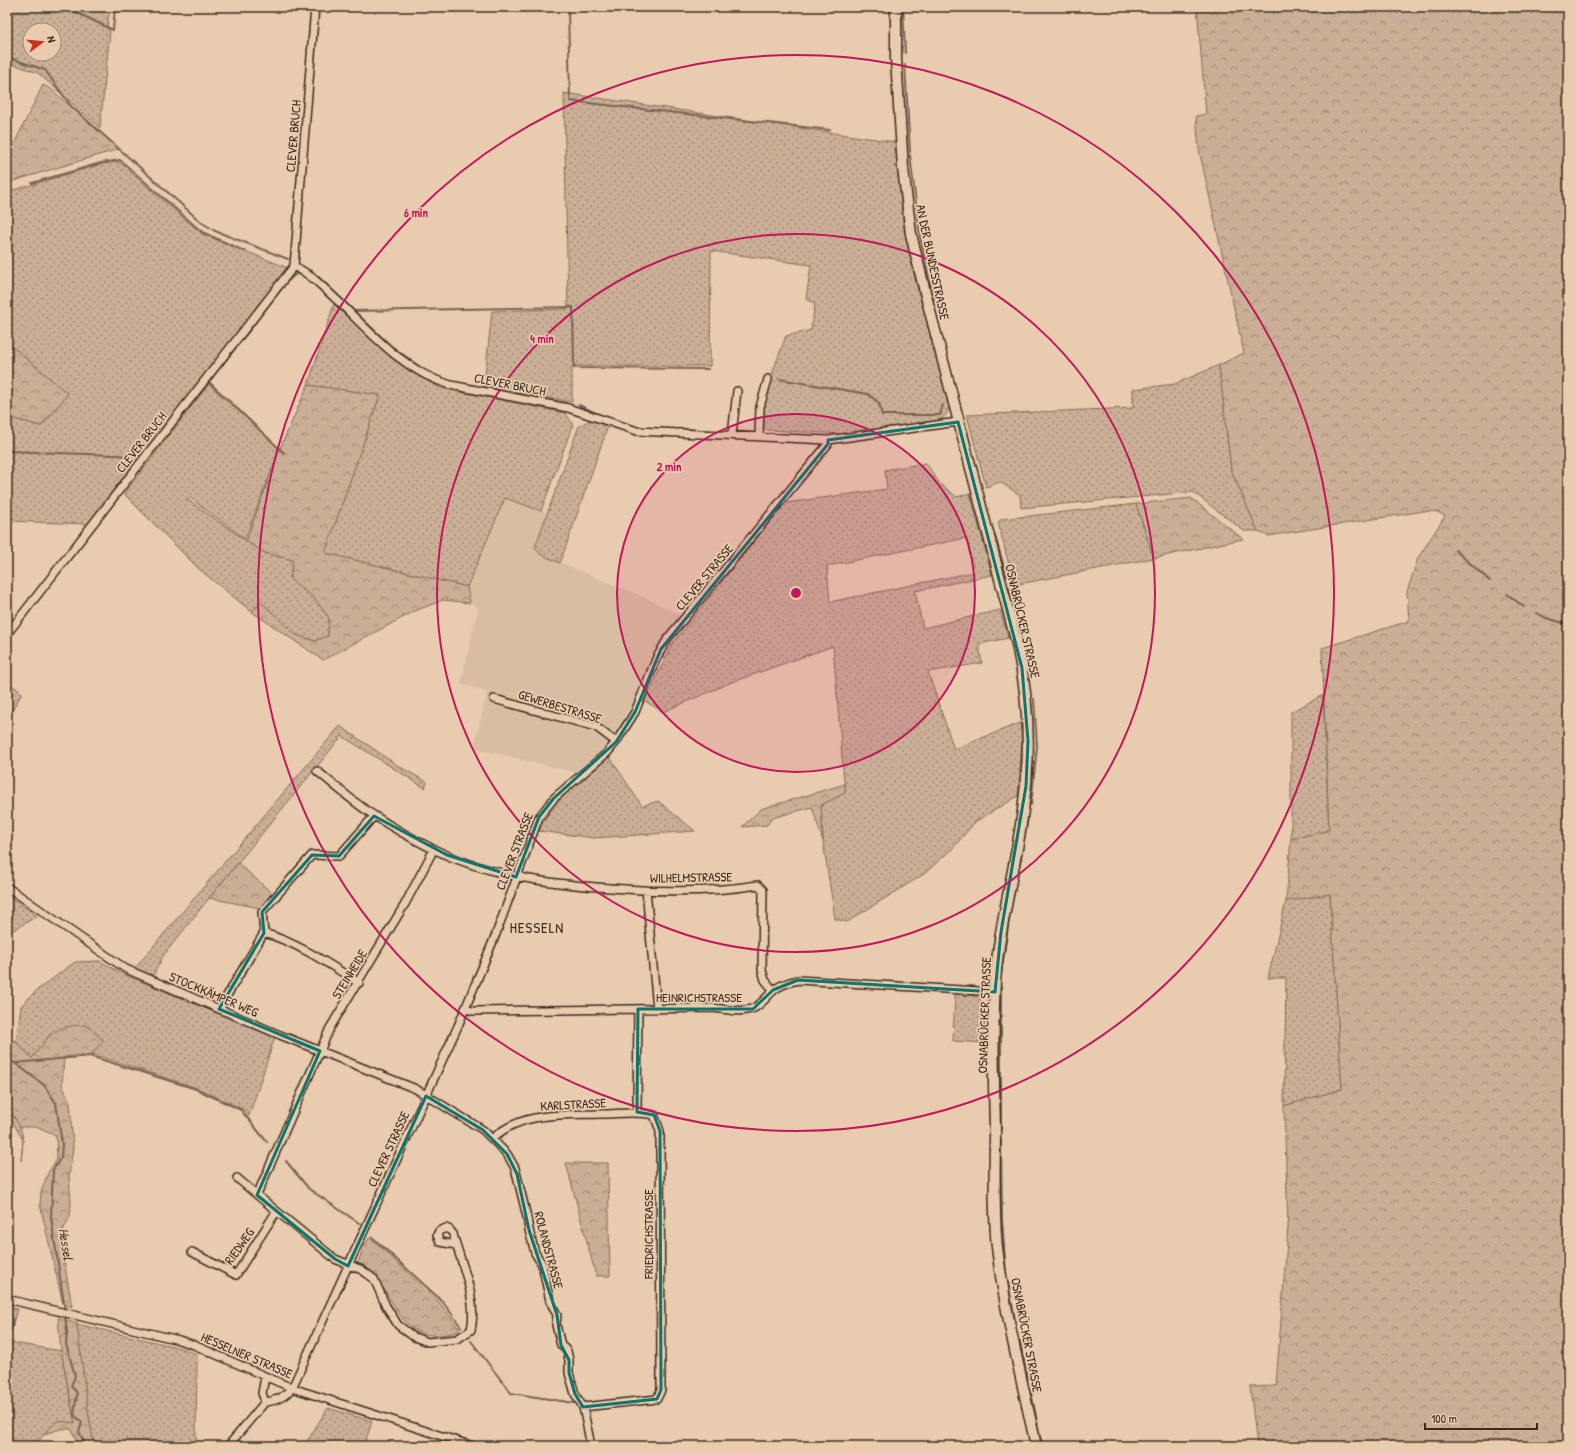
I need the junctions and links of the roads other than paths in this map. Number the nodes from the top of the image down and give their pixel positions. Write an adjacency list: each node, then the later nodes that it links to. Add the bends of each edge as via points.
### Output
1 (315, 7): 3 (street, CLEVER BRUCH)
2 (896, 7): 6 (main road, AN DER BUNDESSTRASSE, via 896,59 906,202 918,264)
3 (294, 266): 7 (street, CLEVER BRUCH, via 313,278 396,355 437,381 568,408 637,431); 11 (street, CLEVER BRUCH)
4 (768, 379): 8 (street, via 760,407)
5 (737, 390): 7 (street)
6 (958, 422): 9 (street); 10 (main road, AN DER BUNDESSTRASSE)
7 (732, 436): 8 (street, CLEVER BRUCH)
8 (759, 436): 9 (street, CLEVER BRUCH)
9 (828, 440): 13 (street, CLEVER STRASSE, via 828,444 668,638 656,659 635,712)
10 (984, 516): 23 (main road, OSNABRÜCKER STRASSE, via 1022,668 1026,692 1028,741 1024,810 1001,932)
11 (7, 634)
12 (494, 699): 13 (street, GEWERBESTRASSE, via 596,727)
13 (616, 742): 17 (street, CLEVER STRASSE, via 607,753 554,798 539,817)
14 (317, 771): 15 (street)
15 (374, 816): 16 (street); 20 (street, via 339,856 312,855 262,912)
16 (434, 849): 17 (street); 21 (street, STEINHEIDE)
17 (516, 877): 19 (street, WILHELMSTRASSE, via 569,886); 25 (street, CLEVER STRASSE)
18 (7, 887): 24 (street, STOCKKÄMPER WEG, via 126,969)
19 (646, 890): 22 (street, WILHELMSTRASSE, via 715,891 758,885 763,890 762,970 765,980); 27 (street)
20 (264, 933): 21 (street, via 322,960); 24 (street)
21 (359, 983): 28 (street, STEINHEIDE, via 330,1028)
22 (773, 990): 23 (street, HEINRICHSTRASSE, via 798,980); 27 (street, HEINRICHSTRASSE, via 753,1009 742,1011 713,1008)
23 (995, 992): 46 (main road, OSNABRÜCKER STRASSE, via 997,1244 1004,1295)
24 (219, 1009): 28 (street, STOCKKÄMPER WEG)
25 (466, 1009): 26 (street, HEINRICHSTRASSE); 29 (street, CLEVER STRASSE)
26 (638, 1009): 27 (street, HEINRICHSTRASSE); 30 (street)
27 (657, 1009)
28 (320, 1051): 29 (street, STOCKKÄMPER WEG, via 416,1089); 33 (street, STEINHEIDE)
29 (426, 1096): 31 (street, ROLANDSTRASSE, via 483,1130); 37 (street, CLEVER STRASSE)
30 (637, 1112): 31 (street, KARLSTRASSE, via 556,1114 539,1117 500,1131); 42 (street, FRIEDRICHSTRASSE, via 654,1115 660,1131 662,1390 657,1399)
31 (492, 1139): 42 (street, ROLANDSTRASSE, via 507,1154 515,1168 530,1236 535,1253 542,1264 550,1301 557,1315 556,1324 561,1345 567,1351 570,1360 569,1373 575,1394)
32 (237, 1178): 33 (street)
33 (257, 1195): 34 (street)
34 (276, 1212): 36 (street, RIEDWEG, via 236,1275); 37 (street, via 335,1259)
35 (456, 1245): 37 (street, via 471,1296 474,1318 472,1330 459,1338 428,1342 414,1337 398,1324 386,1306 374,1279 362,1270)
36 (192, 1252)
37 (348, 1266): 40 (street, CLEVER STRASSE)
38 (7, 1299): 39 (street, HESSELNER STRASSE, via 194,1345)
39 (265, 1377): 40 (street, HESSELNER STRASSE); 41 (street, via 262,1393)
40 (292, 1388): 41 (street, via 276,1401); 44 (street, HESSELNER STRASSE)
41 (264, 1402): 43 (street)
42 (583, 1408): 45 (street, ROLANDSTRASSE)
43 (228, 1446)
44 (473, 1446)
45 (591, 1446)
46 (1036, 1446)

